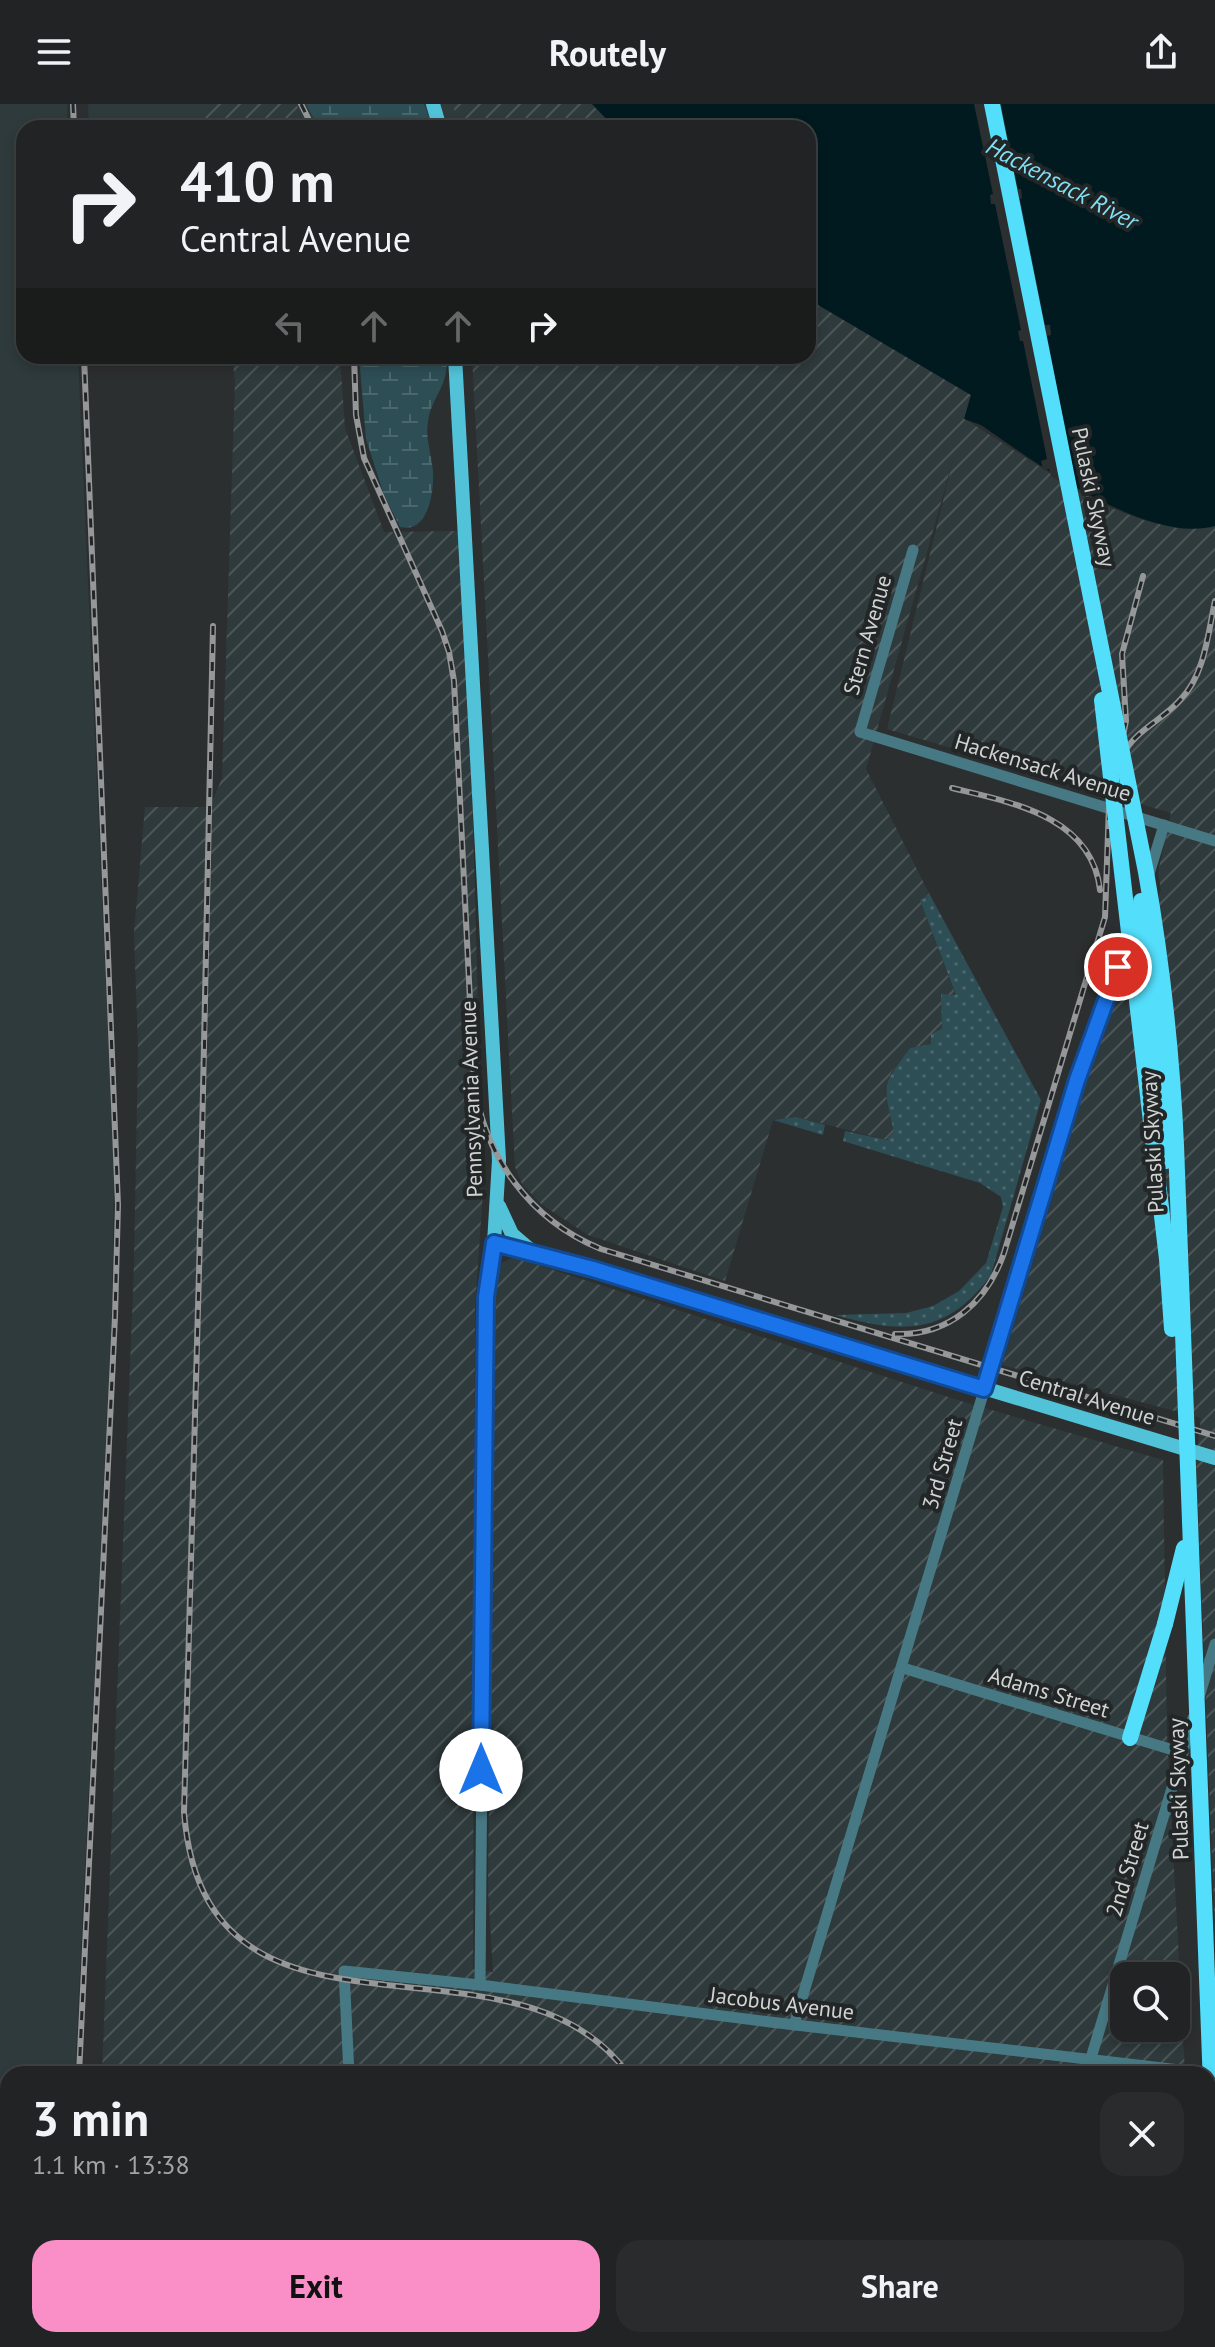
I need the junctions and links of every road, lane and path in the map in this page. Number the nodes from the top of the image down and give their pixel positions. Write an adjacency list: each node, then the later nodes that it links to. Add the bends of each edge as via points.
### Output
1 (981, 104): 7 (highway, Pulaski Skyway, bridge, via 1107,726)
2 (992, 104): 6 (highway, Pulaski Skyway, bridge)
3 (455, 364): 11 (main road, Pennsylvania Avenue)
4 (913, 550): 5 (street, Stern Avenue)
5 (860, 732): 8 (street, Hackensack Avenue)
6 (1128, 777): 10 (highway, bridge); 26 (highway, Pulaski Skyway, bridge, via 1154,923 1175,1117)
7 (1114, 795): 10 (highway, bridge); 25 (highway, Pulaski Skyway, bridge, via 1173,1331)
8 (1164, 825): 9 (street, Hackensack Avenue); 14 (street, 3rd Street, via 1077,1080)
9 (1215, 841)
10 (1144, 943): 18 (highway, bridge, via 1173,1253 1185,1518 1182,1560)
11 (498, 1198): 12 (main road, Pennsylvania Avenue); 13 (main road, Central Avenue, via 507,1227)
12 (494, 1243): 13 (main road, Central Avenue); 20 (street, Pennsylvania Avenue, via 486,1297)
13 (533, 1252): 14 (main road, Central Avenue)
14 (984, 1389): 15 (main road, Central Avenue); 17 (street, 3rd Street)
15 (1215, 1458)
16 (1215, 1644): 19 (street, 2nd Street)
17 (903, 1668): 18 (street, Adams Street); 21 (street, 3rd Street)
18 (1130, 1738): 19 (street, Adams Street)
19 (1183, 1753): 22 (street, 2nd Street)
20 (480, 1985): 21 (street, Jacobus Avenue); 23 (street, Jacobus Avenue, via 344,1971)
21 (794, 2025): 22 (street, Jacobus Avenue)
22 (1091, 2058): 24 (street, Jacobus Avenue)
23 (349, 2066)
24 (1153, 2066)
25 (1201, 2066)
26 (1210, 2066)

